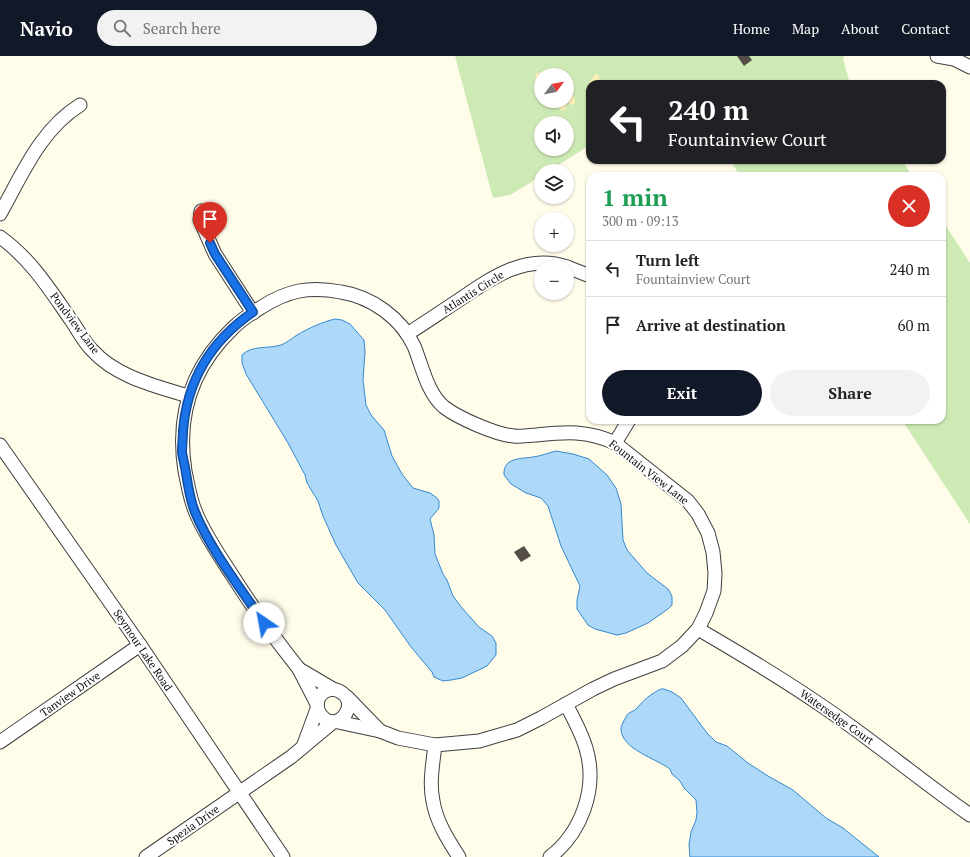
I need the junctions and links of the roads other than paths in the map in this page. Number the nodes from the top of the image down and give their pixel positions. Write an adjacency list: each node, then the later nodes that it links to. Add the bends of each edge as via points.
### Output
1 (937, 56): 2 (street, via 954,59)
2 (970, 67)
3 (80, 105): 5 (street, via 50,130)
4 (201, 211): 10 (street, via 200,220 215,254)
5 (0, 214)
6 (0, 237): 12 (street, Pondview Lane, via 23,255 42,278 93,351 131,378)
7 (534, 265): 11 (street, Atlantis Circle, via 502,272)
8 (574, 270): 9 (street, Atlantis Circle)
9 (586, 274)
10 (253, 312): 11 (street, Fountain View Lane, via 287,293 321,289 344,292 381,307); 12 (street, Fountain View Lane, via 241,320 213,348)
11 (407, 334): 14 (street, Fountain View Lane, via 430,388 442,406 458,416 486,429 514,437 569,432 589,433)
12 (188, 396): 18 (street, Fountain View Lane, via 182,451 195,511 210,542 264,623)
13 (626, 424): 14 (street)
14 (615, 443): 16 (street, Fountain View Lane, via 688,501 708,533 713,552 714,591)
15 (0, 445): 17 (street, Seymour Lake Road)
16 (698, 629): 21 (street, Fountain View Lane, via 682,646 662,661 614,679); 29 (street, Watersedge Court, via 845,722)
17 (140, 645): 25 (street, Tanview Drive); 28 (street, Seymour Lake Road)
18 (299, 669): 19 (street, Fountain View Lane); 22 (street, Fountain View Lane)
19 (333, 689): 20 (street, via 343,692); 22 (street, via 320,696)
20 (347, 698): 23 (street, via 349,704 346,714); 24 (street, Fountain View Lane)
21 (566, 704): 26 (street, Fountain View Lane, via 517,730 479,740); 33 (street, via 587,752 591,774 590,792 585,809 570,836 559,851)
22 (317, 706): 23 (street, via 320,715); 27 (street)
23 (335, 722): 24 (street, Fountain View Lane); 27 (street)
24 (380, 731): 26 (street, Fountain View Lane, via 398,738)
25 (0, 742)
26 (435, 745): 32 (street, via 431,778 433,801 443,831)
27 (302, 747): 28 (street, Spezia Drive)
28 (240, 793): 30 (street, Spezia Drive); 31 (street, Seymour Lake Road)
29 (970, 815)
30 (146, 857)
31 (283, 857)
32 (459, 857)
33 (550, 857)

